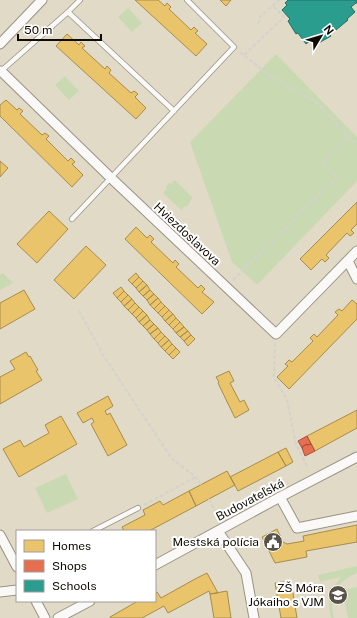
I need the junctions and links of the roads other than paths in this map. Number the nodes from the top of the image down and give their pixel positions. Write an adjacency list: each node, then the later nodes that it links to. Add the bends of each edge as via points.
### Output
1 (42, 0): 5 (street)
2 (80, 0): 4 (lane)
3 (187, 0): 7 (lane, via 234,47)
4 (68, 12): 6 (lane); 7 (lane)
5 (0, 44)
6 (1, 72): 8 (street, Hviezdoslavova)
7 (174, 111): 8 (lane)
8 (111, 178): 9 (lane); 11 (street, Hviezdoslavova, via 276,334)
9 (72, 220)
10 (357, 251): 11 (street)
11 (348, 261): 12 (street)
12 (357, 279)
13 (357, 457): 14 (street, Budovateľská)
14 (280, 498): 16 (street, via 297,528); 18 (street, Budovateľská)
15 (138, 508): 17 (lane)
16 (357, 516)
17 (95, 530)
18 (218, 531): 21 (street, Budovateľská); 28 (street, via 246,573)
19 (0, 535): 20 (street)
20 (16, 565)
21 (156, 565)
22 (16, 590): 23 (street)
23 (0, 592)
24 (37, 602): 26 (street)
25 (88, 602): 27 (street)
26 (45, 618)
27 (58, 618)
28 (254, 618)

